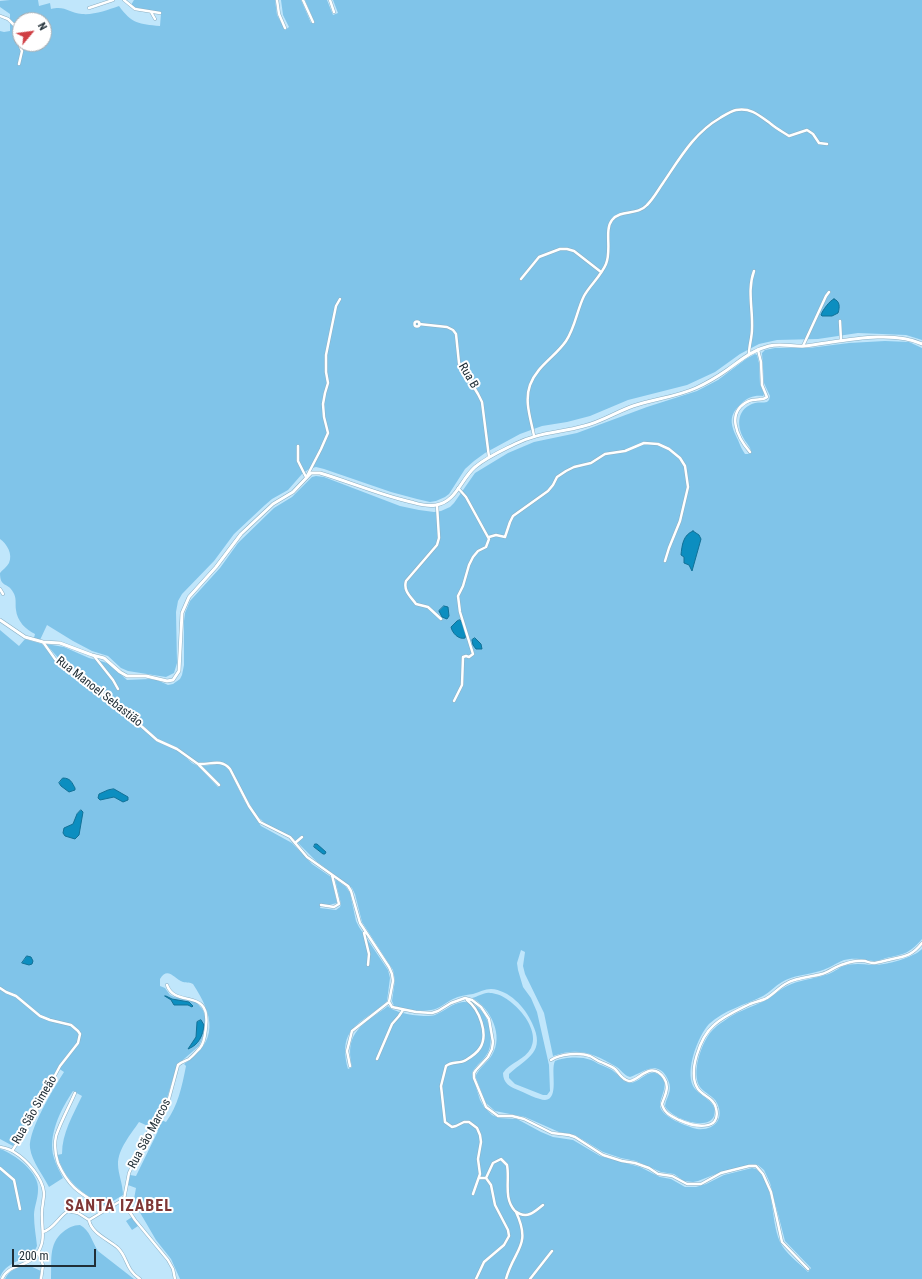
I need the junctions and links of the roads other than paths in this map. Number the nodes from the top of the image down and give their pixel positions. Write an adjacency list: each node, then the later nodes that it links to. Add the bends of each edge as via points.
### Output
1 (113, 0): 6 (street)
2 (124, 0): 7 (street, via 132,8)
3 (277, 0): 14 (street, via 278,12)
4 (303, 0): 13 (street)
5 (330, 0): 8 (street)
6 (89, 8)
7 (151, 12): 9 (street); 11 (street)
8 (334, 12)
9 (160, 13)
10 (0, 16): 12 (street)
11 (155, 19)
12 (12, 22)
13 (313, 22)
14 (285, 28)
15 (22, 52): 16 (street)
16 (19, 64)
17 (827, 144): 19 (street, via 819,143 807,130 789,136 752,111 737,110 727,114 707,126 690,143 646,206 637,212 620,214 613,219 609,228 609,254)
18 (754, 271): 29 (street, via 751,282 752,327)
19 (601, 272): 20 (street, via 574,251 567,249 539,258); 30 (street, via 585,295 565,342 538,371 530,384 528,404)
20 (521, 279)
21 (829, 292): 27 (street)
22 (340, 299): 34 (street, via 336,306 326,355 328,383 323,409 328,433)
23 (840, 321): 25 (street)
24 (419, 324): 33 (street, Rua B, via 451,328 456,334 459,363 480,398 483,408)
25 (841, 340): 26 (street, via 902,338); 27 (street)
26 (922, 344)
27 (803, 346): 28 (street, via 774,345)
28 (758, 350): 29 (street); 32 (street, via 761,357 762,385 767,397 745,403 737,412 735,420 741,440)
29 (749, 354): 30 (street, via 714,379 685,392 632,407 589,425)
30 (534, 436): 33 (street)
31 (298, 446): 34 (street, via 298,461)
32 (750, 452)
33 (489, 457): 35 (street, via 470,471)
34 (306, 478): 36 (street, via 311,473 320,473 397,499 422,505); 44 (street, via 293,492 273,504 241,534 189,597 182,613 179,671 173,680 127,676 108,659)
35 (458, 488): 36 (street, via 449,500); 37 (street)
36 (437, 505): 41 (street, via 438,542 406,581 405,588 416,604 428,606)
37 (489, 537): 38 (street, via 505,537 513,516 548,492 557,477 566,471 591,463 605,454 625,452 641,444 654,443 666,447 680,458 685,466 688,487 680,521); 46 (street, via 486,547 473,557 458,596 473,654 470,657 462,657 462,685)
38 (665, 561)
39 (0, 589): 40 (street)
40 (3, 594)
41 (441, 619)
42 (0, 620): 43 (street, via 23,637)
43 (41, 642): 44 (street, via 60,643); 47 (street, Rua Manoel Sebastião, via 64,668 114,702 157,740 177,749)
44 (94, 656): 45 (street)
45 (118, 689)
46 (454, 701)
47 (198, 764): 48 (street, Rua Manoel Sebastião); 50 (street, via 218,762 226,765 256,817 266,826 290,837)
48 (219, 785)
49 (302, 837): 50 (street)
50 (295, 843): 51 (street, via 307,857)
51 (332, 875): 52 (street, via 339,904 334,907); 53 (street, via 348,886 353,894 358,918)
52 (321, 905)
53 (364, 931): 55 (street, via 369,954); 59 (street, via 384,958 392,974)
54 (922, 943): 62 (street, via 916,951 904,957 875,963 852,962 836,966 821,974 791,981 765,999 739,1009 714,1025 698,1053 694,1074 699,1090 712,1100 716,1108 716,1118 710,1125 693,1125 666,1112 662,1104 667,1084 658,1072 650,1071 628,1081 613,1067 587,1055 562,1056)
55 (368, 965)
56 (167, 985): 71 (street, Rua São Marcos, via 174,994 201,1004 206,1015 206,1032 201,1046 191,1057 178,1065 165,1109 152,1124 129,1173)
57 (0, 988): 66 (street, Rua São Simeão, via 18,997 44,1018 66,1023 80,1034 79,1041 49,1084 23,1135)
58 (465, 998): 60 (street, via 451,1002 432,1013); 68 (street, via 474,1006 481,1020 482,1045 465,1061 446,1066 441,1086 444,1117 448,1125 454,1127 469,1122 479,1131); 82 (street, via 481,1007 491,1025 492,1049 474,1073 486,1107 498,1116 518,1117 552,1133 569,1135 603,1154 622,1161 635,1162 658,1174 672,1176 687,1184 701,1184 721,1173 756,1166 763,1174 771,1192 782,1242)
59 (389, 1002): 60 (street, via 392,1007); 63 (street, via 352,1031 347,1054)
60 (403, 1010): 61 (street, via 392,1024)
61 (377, 1059)
62 (551, 1060)
63 (350, 1066)
64 (74, 1093): 74 (street, via 56,1137 55,1155 70,1184)
65 (0, 1147): 66 (street)
66 (12, 1150): 77 (street, via 27,1162 43,1186)
67 (0, 1168): 73 (street, via 14,1180)
68 (479, 1178): 69 (street); 70 (street)
69 (486, 1178): 75 (street, via 493,1163 500,1159 504,1161 508,1168 509,1200); 87 (street, via 491,1185 495,1205 508,1230 508,1236 504,1244 484,1262)
70 (474, 1194)
71 (124, 1199): 74 (street); 86 (street, via 135,1220 168,1260)
72 (543, 1205): 75 (street, via 530,1214)
73 (20, 1209)
74 (106, 1209): 76 (street)
75 (516, 1211): 88 (street, via 523,1241)
76 (89, 1220): 77 (street, via 78,1213 68,1211); 85 (street, via 93,1227 121,1252 129,1268)
77 (43, 1232): 79 (street)
78 (552, 1251): 89 (street)
79 (38, 1252): 80 (street); 81 (street)
80 (33, 1258): 81 (street, via 39,1257); 83 (street, via 8,1270)
81 (42, 1263): 84 (street)
82 (808, 1269)
83 (2, 1279)
84 (41, 1279)
85 (140, 1279)
86 (175, 1279)
87 (476, 1279)
88 (506, 1279)
89 (530, 1279)

